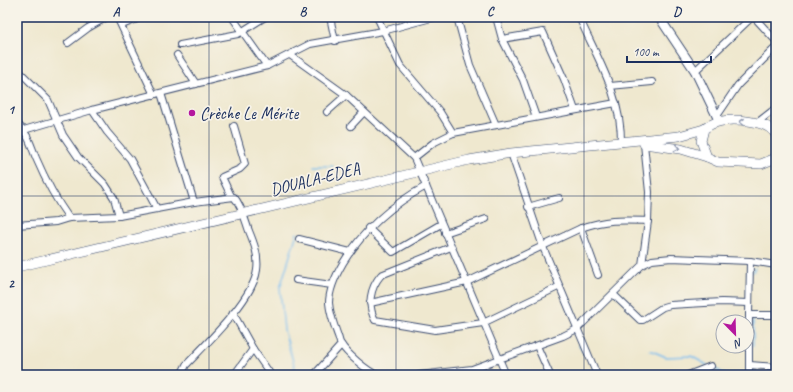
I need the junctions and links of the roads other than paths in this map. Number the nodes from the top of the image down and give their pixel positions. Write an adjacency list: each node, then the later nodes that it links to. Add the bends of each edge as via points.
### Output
1 (107, 17): 20 (street)
2 (118, 17): 14 (street)
3 (142, 17): 14 (street)
4 (232, 17): 15 (street)
5 (264, 17): 15 (street)
6 (330, 17): 18 (street)
7 (377, 17): 16 (street)
8 (435, 17): 16 (street)
9 (457, 17): 45 (street, via 470,66)
10 (496, 17): 17 (street)
11 (579, 17): 30 (street)
12 (659, 17): 27 (main road)
13 (753, 17): 19 (street); 27 (street)
14 (122, 25): 32 (street)
15 (243, 30): 21 (street, via 238,34); 25 (street)
16 (382, 31): 18 (street); 50 (street, via 403,69 440,112)
17 (502, 39): 37 (street, via 543,32); 40 (street, via 523,80)
18 (335, 41): 24 (street, via 310,44)
19 (776, 41)
20 (68, 43)
21 (180, 45)
22 (776, 47): 41 (street, via 738,85)
23 (177, 55): 29 (street)
24 (290, 55): 25 (street); 33 (street)
25 (267, 66): 29 (street)
26 (17, 70): 42 (street, via 48,100)
27 (695, 71): 41 (main road)
28 (652, 82): 30 (street)
29 (196, 84): 31 (street)
30 (610, 86): 34 (street)
31 (161, 93): 32 (street); 63 (street)
32 (154, 95): 36 (street)
33 (346, 95): 38 (street); 39 (street)
34 (616, 103): 37 (street); 52 (street)
35 (776, 108): 43 (street)
36 (92, 110): 42 (street); 65 (street, via 130,159)
37 (576, 110): 40 (street)
38 (327, 112)
39 (364, 112): 47 (street); 57 (street)
40 (536, 117): 45 (street)
41 (718, 118): 43 (highway, one-way to 41); 48 (highway)
42 (56, 121): 49 (street); 67 (street, via 78,157 105,184 114,198)
43 (758, 122): 51 (highway, via 769,126)
44 (17, 123): 49 (street)
45 (496, 125): 50 (street)
46 (234, 126): 61 (street, via 245,164 222,177)
47 (351, 126)
48 (704, 128): 52 (highway, via 679,136); 56 (highway, via 701,141)
49 (20, 131): 68 (street, via 31,143 59,204)
50 (453, 133): 57 (street, via 433,143)
51 (776, 133)
52 (622, 143): 53 (highway); 54 (highway, DOUALA-EDEA)
53 (644, 144): 56 (highway, one-way to 56, via 681,148); 70 (street, via 649,192)
54 (511, 153): 59 (highway, DOUALA-EDEA); 64 (street)
55 (776, 154): 58 (highway)
56 (707, 157): 58 (highway, via 718,162 761,164)
57 (414, 158): 59 (street)
58 (772, 160)
59 (420, 170): 60 (street); 66 (highway, DOUALA-EDEA)
60 (426, 186): 71 (street); 73 (street, via 396,204)
61 (231, 196): 63 (street); 66 (street)
62 (560, 198): 64 (street)
63 (194, 202): 65 (street)
64 (528, 207): 77 (street)
65 (157, 209): 67 (street)
66 (243, 213): 83 (highway, DOUALA-EDEA); 92 (street, via 254,244 257,269 249,290)
67 (119, 216): 68 (street)
68 (69, 218): 72 (street, via 56,222)
69 (486, 219): 75 (street)
70 (648, 221): 74 (street, via 612,220); 81 (street)
71 (441, 224): 73 (street, via 393,252); 75 (street)
72 (17, 225)
73 (368, 228): 79 (street)
74 (581, 228): 77 (street); 84 (street)
75 (445, 233): 78 (street)
76 (299, 238): 79 (street)
77 (543, 246): 86 (street); 88 (street)
78 (451, 247): 86 (street); 90 (street, via 381,274 371,292)
79 (350, 252): 87 (street)
80 (750, 261): 81 (street, via 666,258); 82 (street); 91 (street)
81 (642, 265): 89 (street)
82 (776, 265)
83 (17, 267)
84 (598, 275)
85 (296, 280): 87 (street)
86 (467, 282): 90 (street); 96 (street)
87 (332, 286): 98 (street, via 329,302)
88 (558, 286): 96 (street); 97 (street)
89 (613, 294): 91 (street, via 640,320 670,305 697,302); 97 (street)
90 (370, 303): 96 (street, via 373,316 379,322 435,330)
91 (749, 303): 93 (street)
92 (232, 313): 100 (street); 108 (street, via 186,365)
93 (749, 314)
94 (755, 314): 95 (street)
95 (776, 315)
96 (483, 323): 102 (street)
97 (577, 328): 99 (street); 116 (street)
98 (341, 345): 106 (street); 111 (street)
99 (538, 346): 102 (street); 115 (street)
100 (253, 349): 109 (street); 110 (street)
101 (750, 354): 103 (street)
102 (500, 359): 107 (street, via 472,369); 114 (street)
103 (750, 365): 105 (street); 118 (street)
104 (711, 366): 117 (street)
105 (776, 367)
106 (370, 374): 112 (street)
107 (439, 374): 113 (street)
108 (181, 375)
109 (234, 375)
110 (271, 375)
111 (314, 375)
112 (378, 375)
113 (419, 375)
114 (506, 375)
115 (550, 375)
116 (597, 375)
117 (688, 375)
118 (749, 375)

